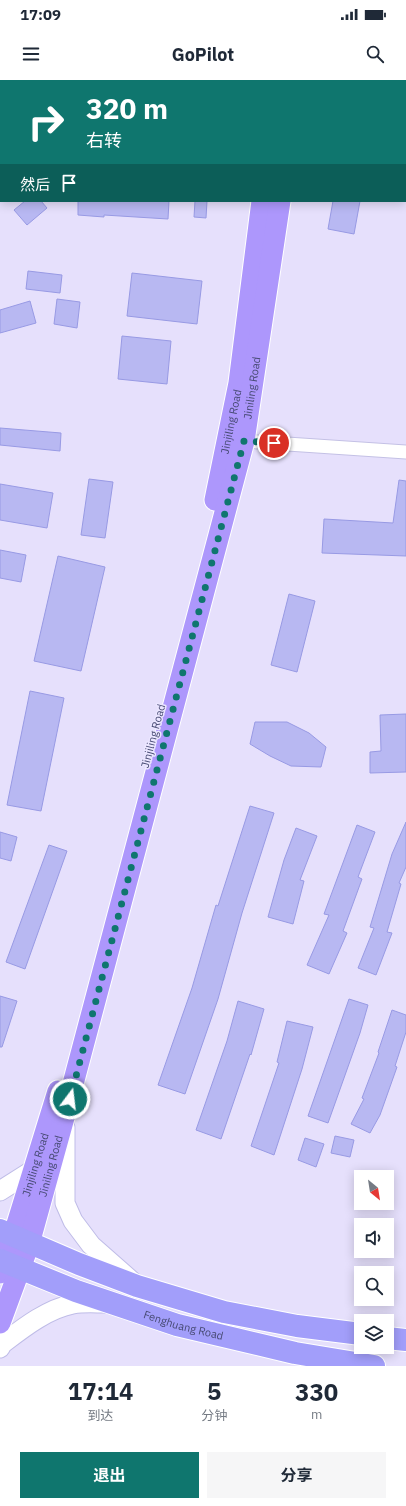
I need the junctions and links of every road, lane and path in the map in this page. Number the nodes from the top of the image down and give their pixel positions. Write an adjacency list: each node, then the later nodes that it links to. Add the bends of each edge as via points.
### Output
1 (262, 202): 6 (main road, Jinjiling Road, via 239,383 215,499 66,1065)
2 (280, 202): 3 (main road, Jiniling Road)
3 (244, 441): 4 (street); 5 (main road, Jiniling Road)
4 (406, 452)
5 (66, 1114): 8 (main road, Jiniling Road); 10 (main road, via 66,1203 73,1221 91,1245)
6 (33, 1170): 7 (main road); 8 (main road, Jinjiling Road)
7 (0, 1191)
8 (14, 1237): 9 (main road); 10 (highway)
9 (6, 1266): 11 (highway, Fenghuang Road); 12 (main road)
10 (137, 1286): 13 (highway, via 224,1312 297,1326)
11 (109, 1302): 16 (main road, via 73,1304 48,1313 28,1325); 17 (highway, Fenghuang Road, via 177,1325 294,1353)
12 (0, 1323)
13 (354, 1333)
14 (394, 1339): 15 (highway)
15 (406, 1340)
16 (0, 1348)
17 (374, 1366)

